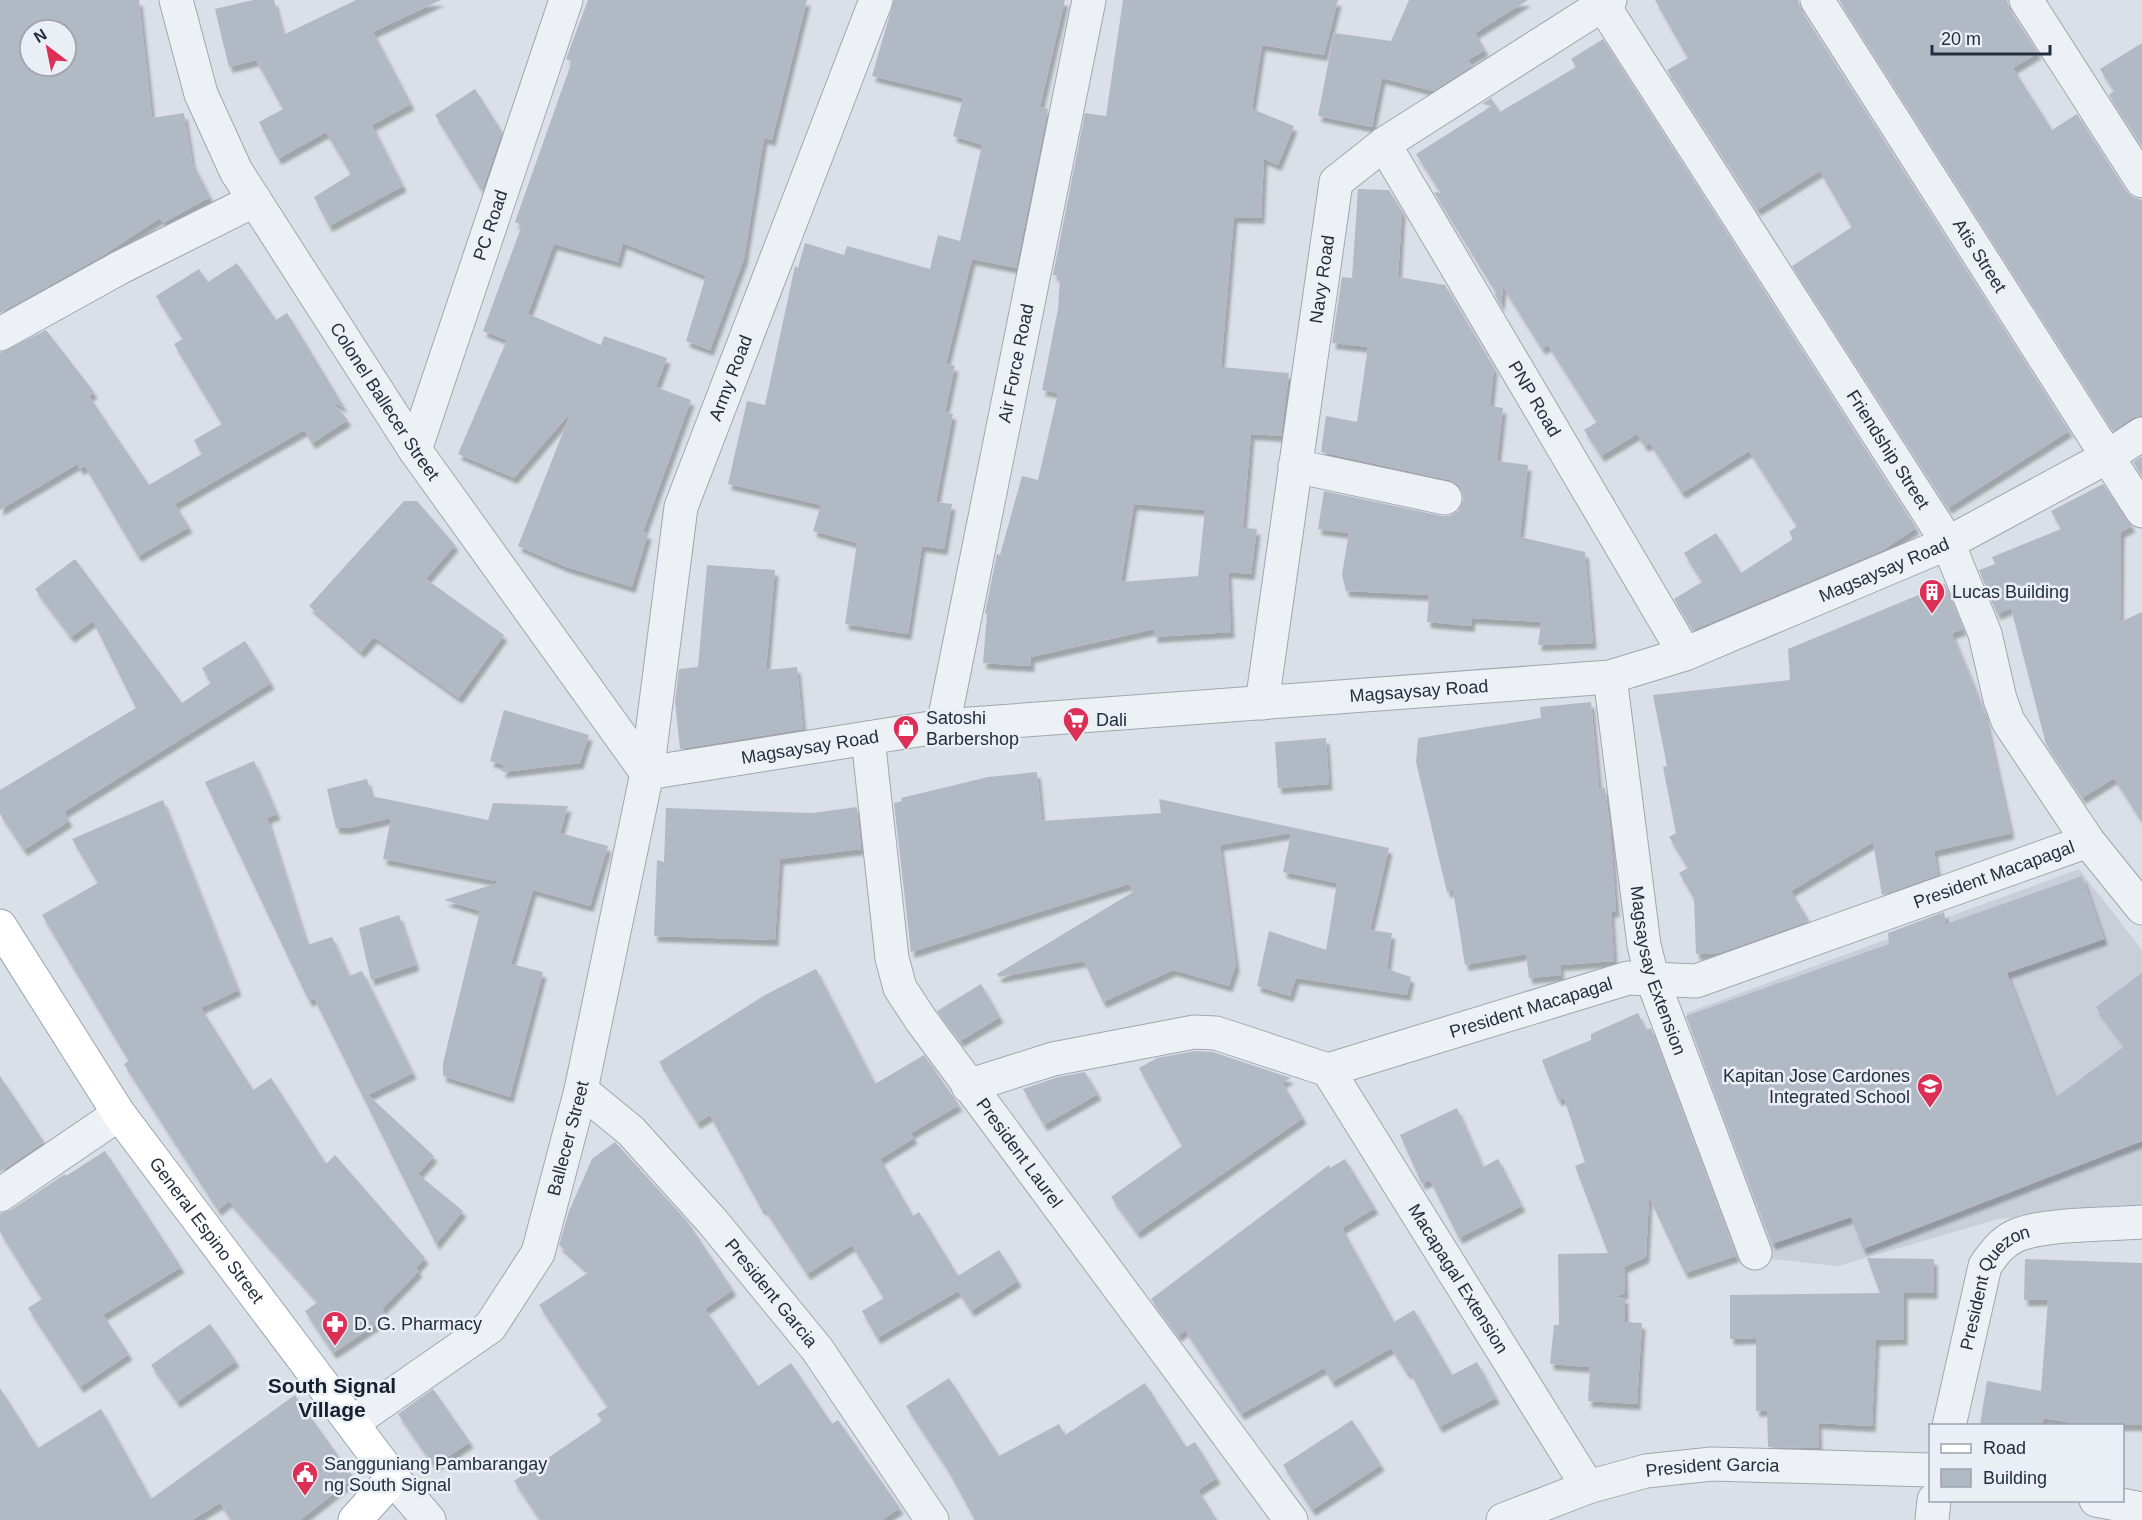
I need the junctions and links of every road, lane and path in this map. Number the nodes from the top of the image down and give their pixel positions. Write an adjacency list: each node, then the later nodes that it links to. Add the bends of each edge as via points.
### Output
1 (176, 0): 10 (street, Colonel Ballecer Street, via 201,94 236,171)
2 (566, 0): 13 (street, PC Road)
3 (876, 0): 24 (street, Army Road, via 681,507)
4 (1089, 0): 22 (street, Air Force Road)
5 (1818, 0): 14 (street, Atis Street)
6 (2026, 0): 9 (street)
7 (1606, 2): 8 (street, Navy Road); 18 (street, Friendship Street)
8 (1384, 144): 15 (street, Navy Road, via 1336,182); 19 (street, PNP Road)
9 (2142, 181)
10 (255, 200): 11 (street); 13 (street, Colonel Ballecer Street)
11 (0, 334)
12 (2142, 434): 14 (street, Magsaysay Road)
13 (415, 450): 24 (street, Colonel Ballecer Street)
14 (2107, 457): 17 (street, Atis Street); 18 (street, Magsaysay Road)
15 (1295, 466): 16 (street); 21 (street, Navy Road)
16 (1445, 498)
17 (2142, 511)
18 (1948, 543): 19 (street, Magsaysay Road); 25 (street, Friendship Street, via 1985,634 2008,721)
19 (1685, 654): 20 (street, Magsaysay Road)
20 (1610, 677): 21 (street, Magsaysay Road); 28 (street, Magsaysay Extension, via 1644,945)
21 (1262, 703): 22 (street, Magsaysay Road)
22 (943, 726): 23 (street, Magsaysay Road)
23 (868, 738): 24 (street, Magsaysay Road); 30 (street, President Laurel, via 892,958 900,988)
24 (647, 773): 31 (street, Ballecer Street)
25 (2088, 842): 26 (street, Friendship Street); 28 (street, President Macapagal, via 1696,981)
26 (2142, 908)
27 (0, 926): 32 (main road, General Espino Street)
28 (1653, 981): 29 (street, President Macapagal, via 1628,978); 35 (street, Magsaysay Extension)
29 (1328, 1070): 30 (street, via 1216,1033 1194,1032 1053,1059); 40 (street, Macapagal Extension)
30 (968, 1086): 47 (street, President Laurel)
31 (581, 1090): 36 (street, Ballecer Street, via 537,1253 490,1327); 46 (street, President Garcia, via 632,1131 817,1349)
32 (119, 1114): 33 (street); 36 (main road, General Espino Street)
33 (0, 1195)
34 (2142, 1222): 37 (street, President Quezon, via 2041,1230 2015,1236 1997,1248 1985,1266)
35 (1755, 1253)
36 (352, 1423): 39 (main road, General Espino Street)
37 (1949, 1424)
38 (1929, 1470): 40 (street, President Garcia, via 1712,1464 1646,1471)
39 (393, 1478): 44 (main road); 45 (street, General Espino Street)
40 (1588, 1487): 48 (street, President Garcia)
41 (1935, 1502): 49 (street)
42 (2106, 1502): 43 (street)
43 (2142, 1509)
44 (355, 1520)
45 (429, 1520)
46 (932, 1520)
47 (1291, 1520)
48 (1503, 1520)
49 (1932, 1520)

